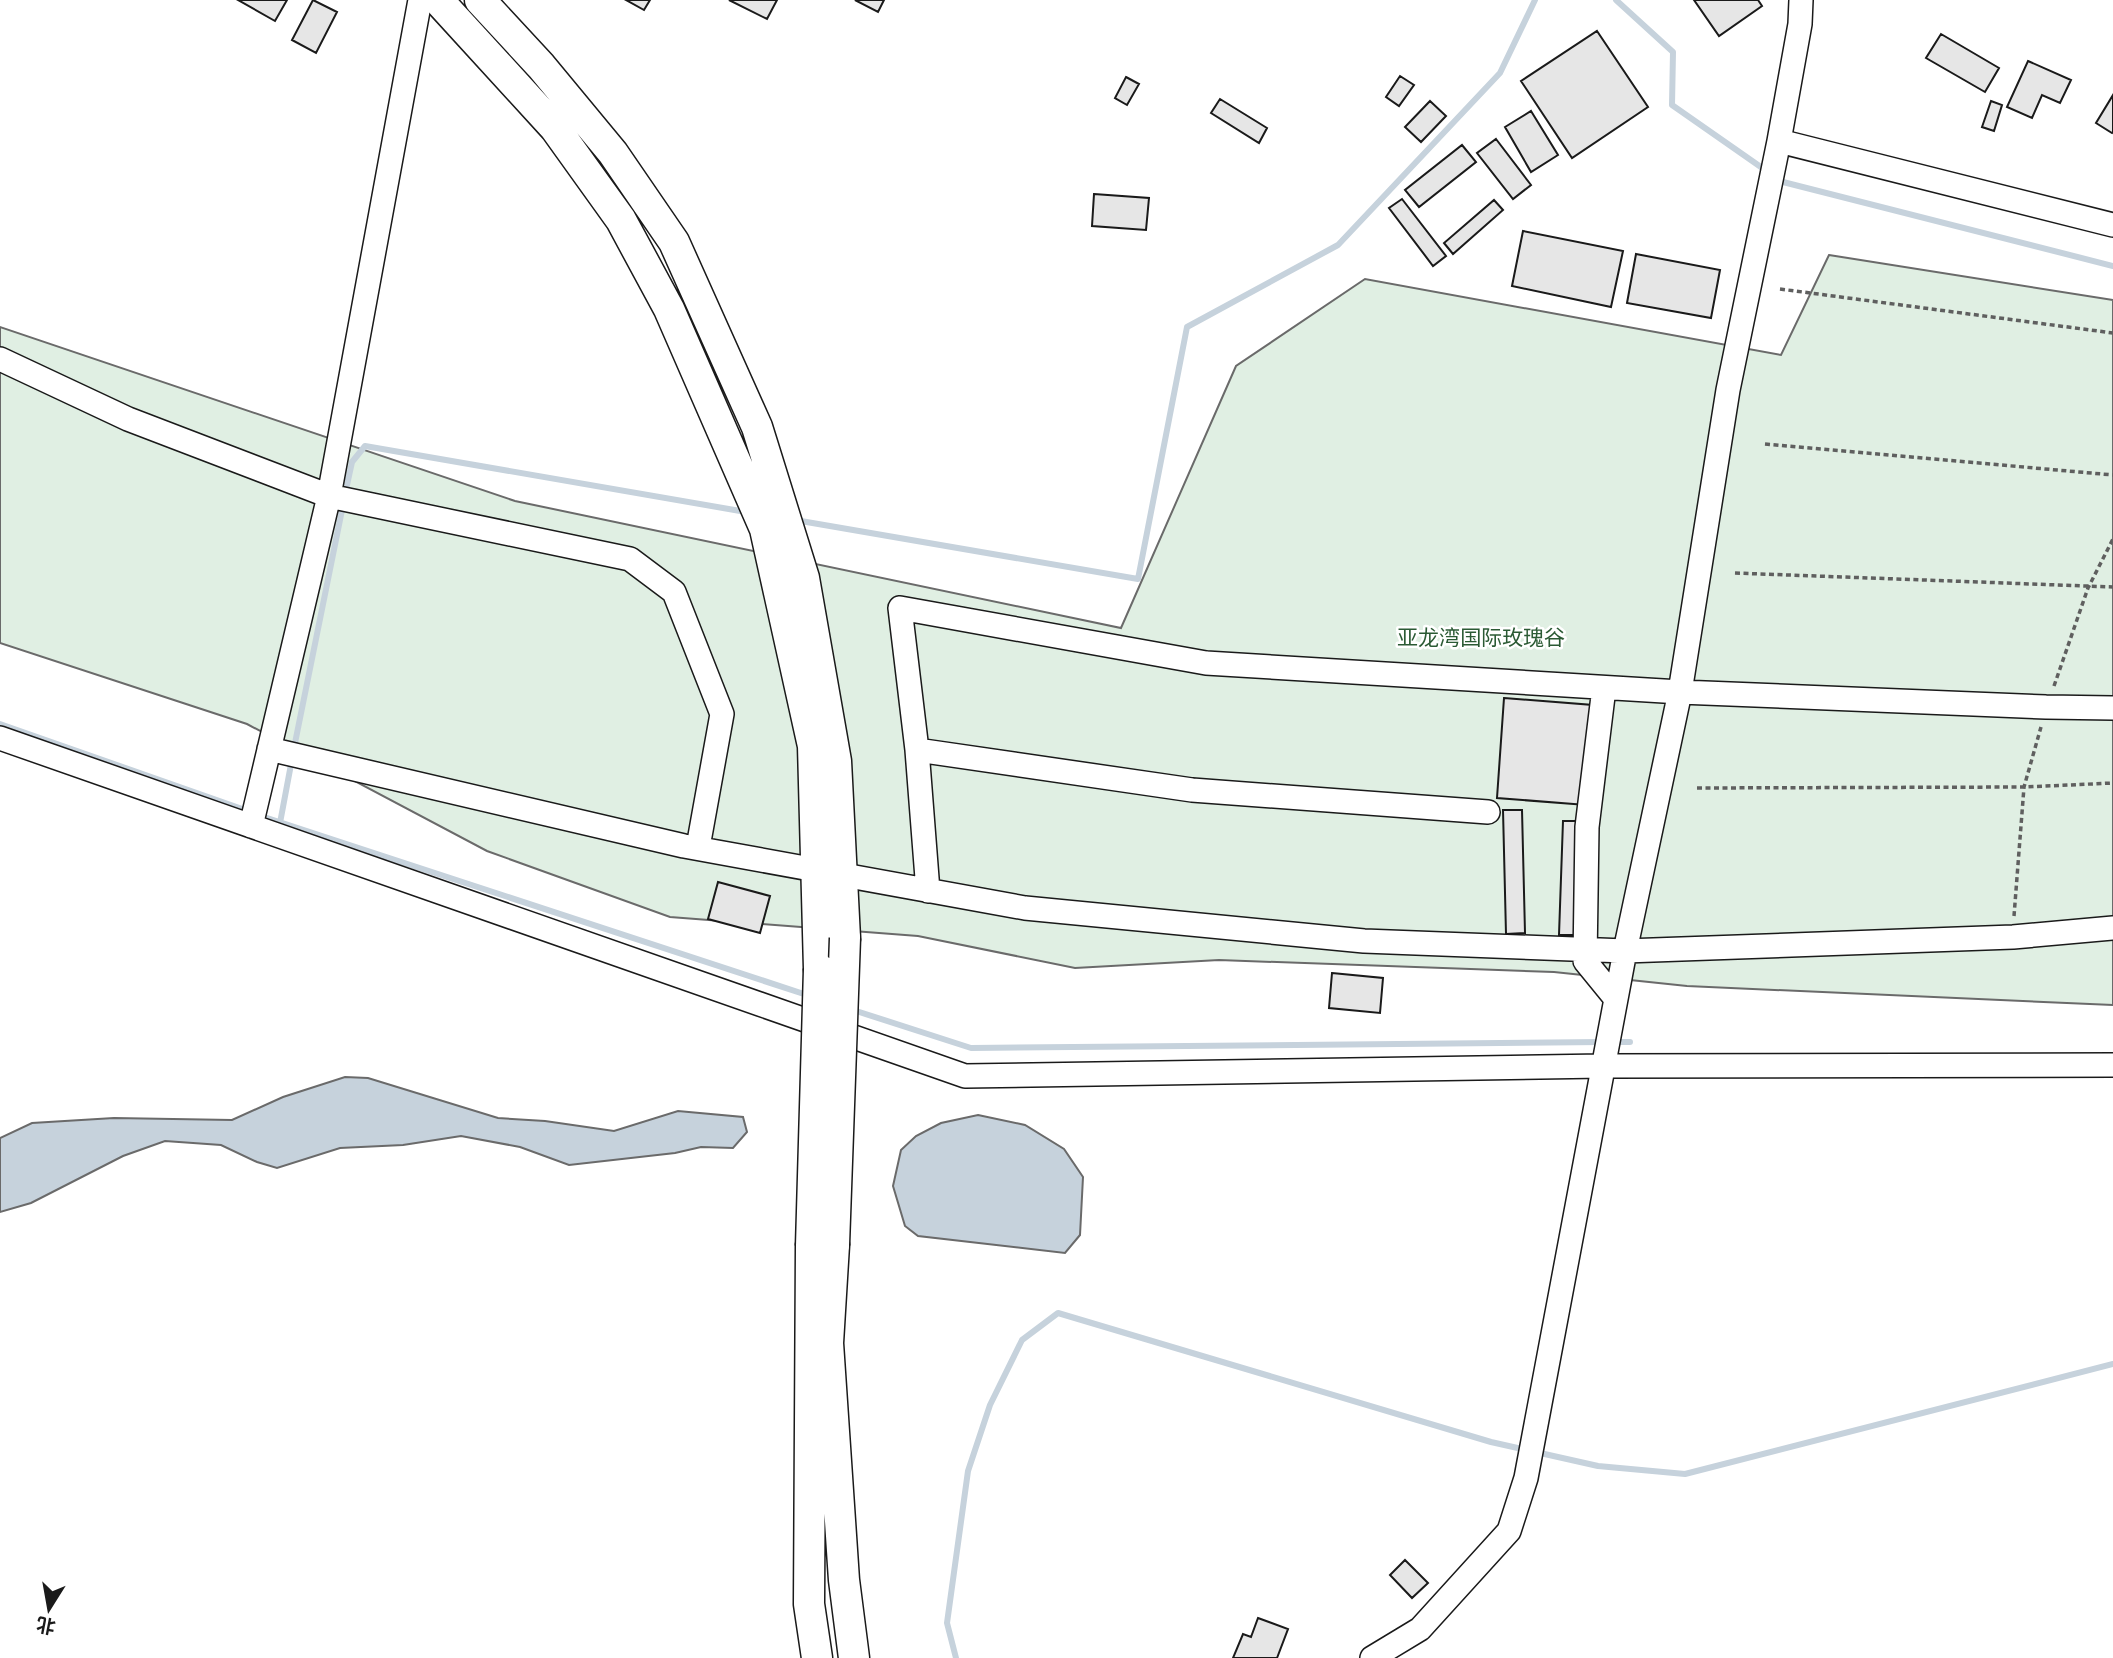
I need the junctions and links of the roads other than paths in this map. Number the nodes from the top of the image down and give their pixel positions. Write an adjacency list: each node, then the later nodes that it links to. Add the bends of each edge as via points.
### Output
1 (420, 0): 8 (street)
2 (438, 0): 24 (main road, bridge, via 555,128 621,219 669,309 765,528 813,746)
3 (480, 0): 24 (main road, bridge, via 613,153 674,242 757,427 804,578 836,761 845,938)
4 (1801, 0): 5 (street)
5 (1779, 141): 6 (street); 10 (street, via 1728,390)
6 (2113, 225)
7 (0, 359): 8 (street, via 128,419)
8 (329, 496): 13 (street); 17 (street, via 630,559 674,592 722,714)
9 (1604, 688): 10 (street); 14 (street, via 1206,663 900,608); 21 (street, via 1587,827 1585,961)
10 (1680, 692): 11 (street); 20 (street)
11 (2113, 708)
12 (0, 738): 16 (street)
13 (269, 749): 16 (street); 18 (street, via 684,846)
14 (917, 750): 15 (street, via 1192,790); 18 (street)
15 (1488, 812)
16 (251, 826): 23 (street, via 965,1076)
17 (700, 836)
18 (928, 891): 20 (street, via 1025,908 1364,941)
19 (2113, 928): 20 (street, via 2013,937)
20 (1625, 951): 21 (street)
21 (1616, 999): 23 (street)
22 (2113, 1065): 23 (street)
23 (1603, 1066): 27 (street, via 1536,1430 1509,1531 1420,1629)
24 (823, 1245): 25 (main road, via 809,1604); 26 (main road, via 844,1580)
25 (817, 1658)
26 (854, 1658)
27 (1372, 1658)

